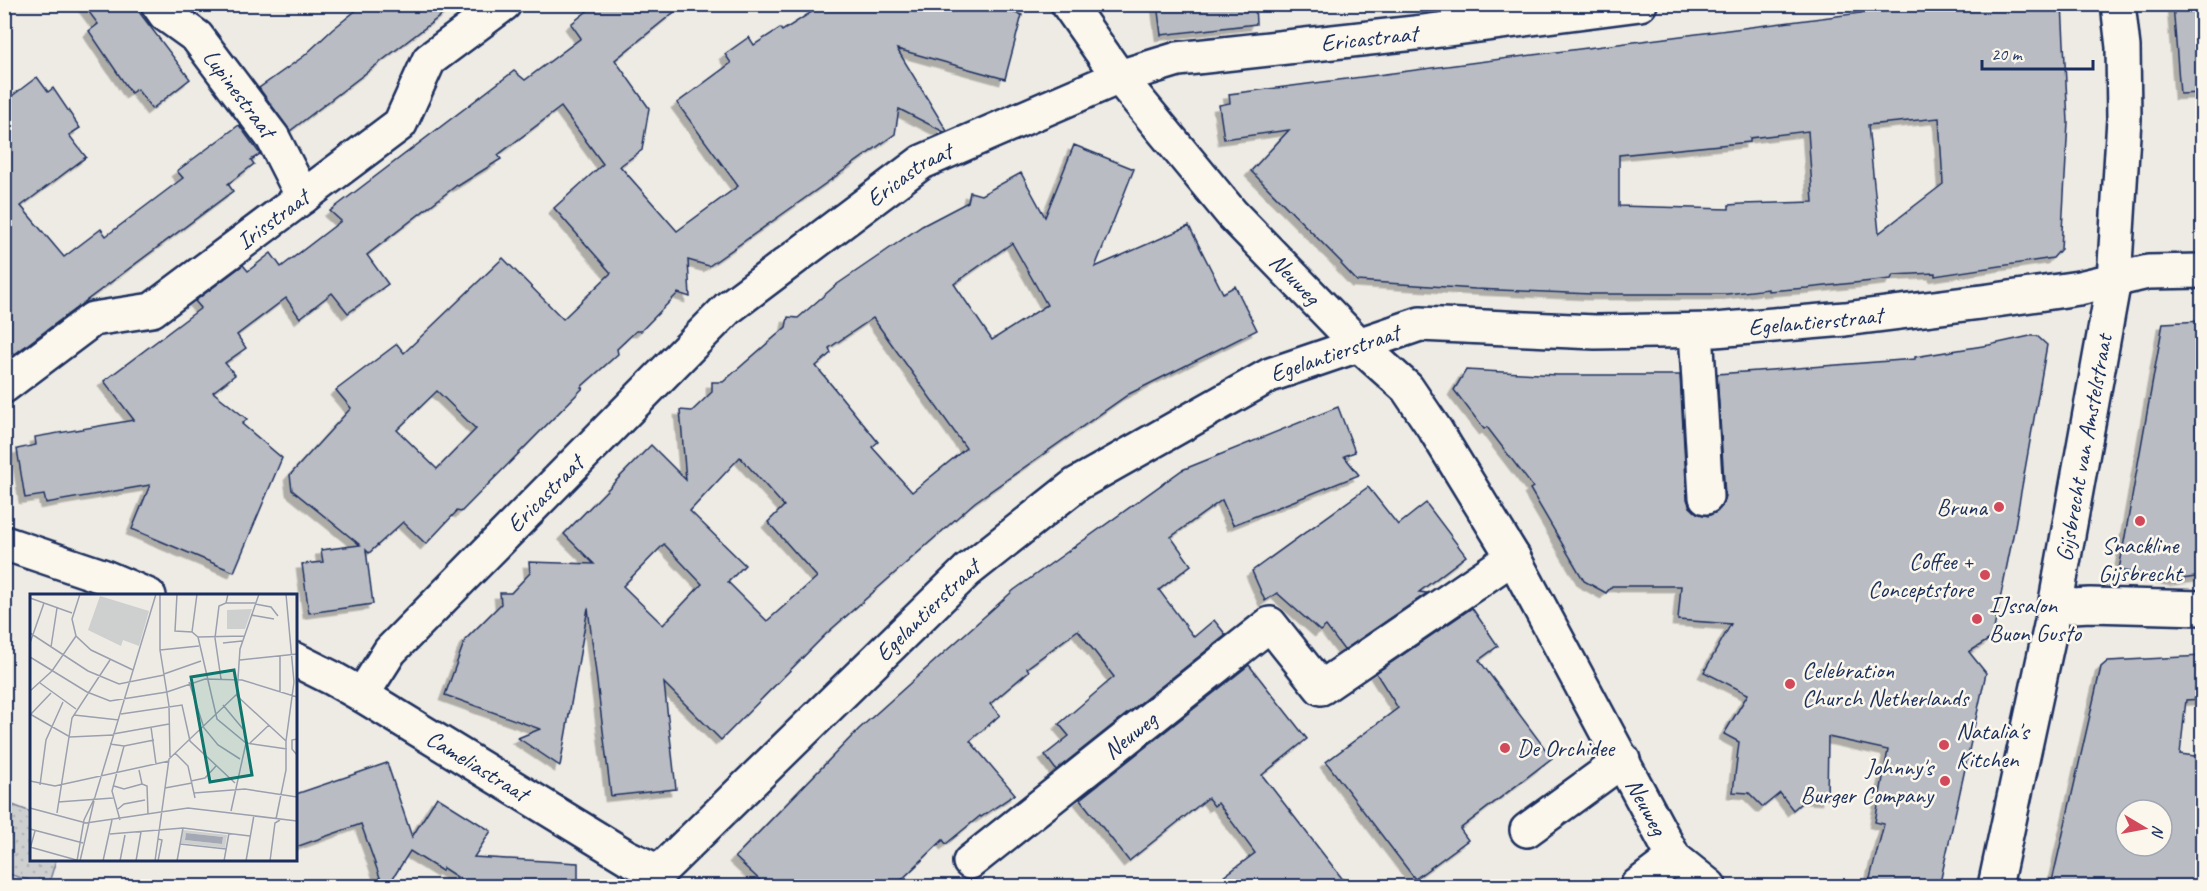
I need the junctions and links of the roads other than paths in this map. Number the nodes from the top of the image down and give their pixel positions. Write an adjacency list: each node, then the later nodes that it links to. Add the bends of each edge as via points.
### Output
1 (158, 4): 7 (street, Lupinestraat, via 165,14 198,37 273,138)
2 (504, 4): 7 (street, Irisstraat, via 429,60 400,124)
3 (1068, 4): 6 (street, Neuweg)
4 (1640, 4): 6 (street, Ericastraat, via 1178,59)
5 (2118, 4): 9 (street, Gijsbrecht van Amstelstraat, via 2124,119)
6 (1119, 77): 11 (street, Neuweg, via 1232,214); 20 (street, Ericastraat, via 922,162 728,308 390,651)
7 (303, 197): 12 (street, Irisstraat, via 152,310 93,318)
8 (2202, 272): 9 (street, Egelantierstraat, via 2148,273)
9 (2114, 280): 10 (street, Egelantierstraat, via 2000,300 1845,320); 17 (street, Gijsbrecht van Amstelstraat)
10 (1696, 331): 11 (street, Egelantierstraat, via 1595,332 1420,324); 13 (street)
11 (1360, 346): 15 (street, Neuweg, via 1407,388); 25 (street, Egelantierstraat, via 1270,375 1077,484 967,571)
12 (4, 386)
13 (1706, 497)
14 (4, 543): 16 (street)
15 (1513, 557): 21 (street, Neuweg); 24 (street, Neuweg, via 1321,688 1270,624)
16 (145, 594)
17 (2055, 607): 18 (street); 28 (street, Gijsbrecht van Amstelstraat)
18 (2202, 608)
19 (297, 660): 20 (street, Cameliastraat)
20 (362, 695): 25 (street, Cameliastraat)
21 (1623, 760): 22 (street); 23 (street, Neuweg)
22 (1527, 830)
23 (1674, 858): 26 (street); 27 (street, Neuweg)
24 (970, 862)
25 (660, 879)
26 (1637, 886)
27 (1709, 886)
28 (1995, 886)

